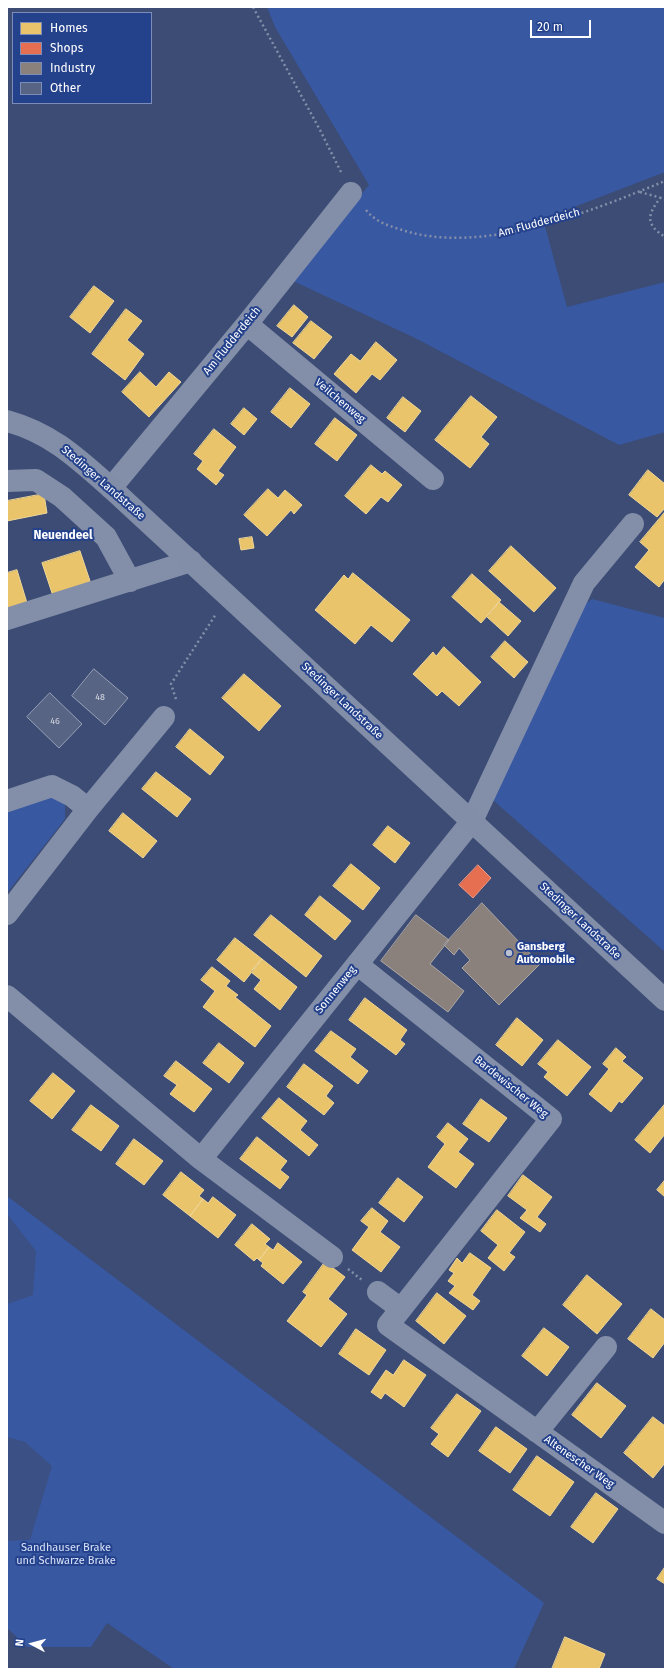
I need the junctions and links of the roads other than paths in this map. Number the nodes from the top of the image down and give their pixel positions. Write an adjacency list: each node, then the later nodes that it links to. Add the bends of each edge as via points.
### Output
1 (351, 193): 2 (street, Am Fludderdeich)
2 (247, 324): 4 (street, Veilchenweg); 6 (street, Am Fludderdeich)
3 (7, 421): 6 (main road, Stedinger Landstraße, via 51,439)
4 (433, 479)
5 (7, 481): 9 (street, via 36,480 62,497 106,537)
6 (111, 488): 8 (main road, Stedinger Landstraße)
7 (634, 524): 14 (street, Sonnenweg, via 584,583)
8 (191, 561): 9 (street); 14 (main road, Stedinger Landstraße)
9 (130, 581): 10 (street)
10 (7, 619)
11 (164, 717): 13 (street)
12 (7, 801): 13 (street, via 52,786 72,796)
13 (88, 809): 15 (street)
14 (472, 821): 16 (street, Sonnenweg); 18 (main road, Stedinger Landstraße)
15 (7, 914)
16 (357, 964): 19 (street, Sonnenweg); 22 (street, Bardewischer Weg, via 551,1119)
17 (7, 996): 19 (street)
18 (665, 1000)
19 (201, 1159): 20 (street)
20 (332, 1257)
21 (378, 1292): 22 (street)
22 (401, 1309): 24 (street, Bardewischer Weg, via 388,1325)
23 (606, 1347): 25 (street)
24 (493, 1400): 25 (street, Altenescher Weg)
25 (537, 1432): 26 (street, Altenescher Weg)
26 (665, 1523)

